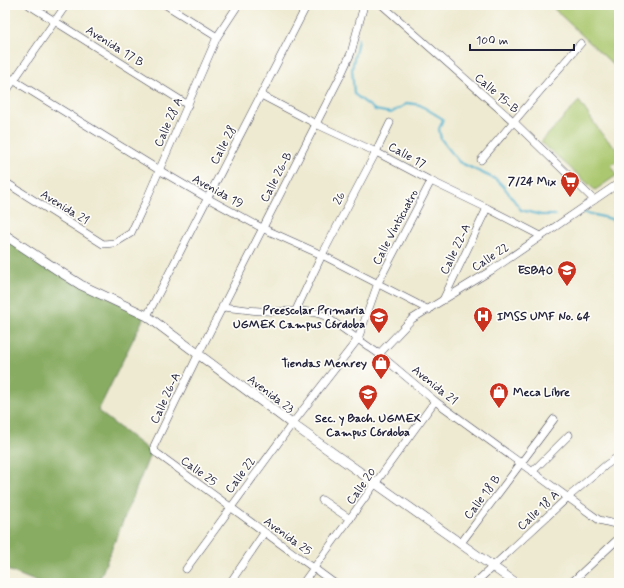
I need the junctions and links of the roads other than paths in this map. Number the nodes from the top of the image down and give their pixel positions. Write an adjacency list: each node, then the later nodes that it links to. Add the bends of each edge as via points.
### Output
1 (30, 5): 8 (street, Avenida 17 B)
2 (66, 5): 8 (street)
3 (166, 5): 9 (street)
4 (238, 5): 9 (street, Calle 28 A)
5 (307, 5): 14 (street, Calle 28)
6 (364, 5): 18 (street, Calle 26-B, via 351,52)
7 (382, 5): 16 (street, Calle 15-B)
8 (55, 21): 12 (street); 15 (street, Avenida 17 B)
9 (217, 37): 15 (street, Calle 28 A)
10 (581, 43): 16 (street)
11 (5, 75): 12 (street, Avenida 19)
12 (14, 80): 13 (street); 21 (street, Avenida 19)
13 (5, 93)
14 (261, 95): 18 (street, Calle 17); 25 (street, Calle 28)
15 (188, 105): 21 (street, Calle 28 A)
16 (513, 121): 20 (street); 26 (street, Calle 15-B)
17 (390, 122): 19 (street, 26)
18 (316, 124): 19 (street, Calle 17); 28 (street, Calle 26-B)
19 (376, 152): 22 (street, Calle 17); 32 (street, 26)
20 (481, 160)
21 (159, 170): 25 (street, Avenida 19); 31 (street, Calle 28 A, via 131,233)
22 (431, 181): 27 (street, Calle 17); 33 (street, Calle Vinticuatro)
23 (5, 182): 31 (street, Avenida 21, via 103,244)
24 (619, 183): 26 (street, Calle 22)
25 (207, 198): 28 (street, Avenida 19); 38 (street, Calle 28)
26 (594, 200): 30 (street, Calle 22)
27 (487, 208): 30 (street, Calle 17); 34 (street, Calle 22-A)
28 (262, 228): 32 (street, Avenida 19); 35 (street, Calle 26-B)
29 (5, 235): 38 (street, Avenida 23, via 62,274)
30 (540, 236): 34 (street, Calle 22)
31 (115, 243)
32 (322, 255): 33 (street, Avenida 19); 36 (street, 26)
33 (378, 283): 37 (street, Avenida 19); 39 (street, Calle Vinticuatro)
34 (443, 300): 37 (street, Calle 22)
35 (222, 307): 36 (street, Avenida 21, via 262,311); 40 (street, Calle 26-B)
36 (296, 310): 39 (street, Avenida 21, via 325,316)
37 (429, 310): 41 (street, Calle 22, via 406,324)
38 (147, 316): 40 (street, Avenida 23)
39 (358, 339): 41 (street, Avenida 21); 44 (street, Calle 22)
40 (198, 354): 44 (street, Avenida 23); 46 (street, Calle 26-A, via 154,446)
41 (379, 354): 42 (street, Avenida 21)
42 (435, 401): 48 (street, Avenida 21); 50 (street, Calle 20)
43 (554, 419): 48 (street, Calle 18 B)
44 (292, 424): 50 (street, Avenida 23); 53 (street, Calle 22)
45 (569, 435): 49 (street)
46 (155, 452): 53 (street, Calle 25)
47 (619, 456): 51 (street, Calle 18 A)
48 (521, 464): 49 (street, Avenida 21); 58 (street, Calle 18 B)
49 (532, 472): 51 (street, Avenida 21)
50 (375, 484): 54 (street, Calle 20); 58 (street, Avenida 23)
51 (567, 498): 55 (street, Avenida 21, via 598,520); 59 (street, Calle 18 A)
52 (322, 500): 54 (street)
53 (230, 507): 56 (street, Avenida 25); 61 (street, Calle 22)
54 (350, 519): 60 (street, Calle 20)
55 (619, 525)
56 (264, 533): 60 (street, Avenida 25); 62 (street)
57 (619, 538): 67 (street)
58 (461, 543): 59 (street, Avenida 23)
59 (494, 566): 65 (street, Calle 18 A); 66 (street, Avenida 23)
60 (314, 568): 63 (street, Calle 20); 64 (street, Avenida 25)
61 (186, 569)
62 (230, 583)
63 (303, 583)
64 (334, 583)
65 (475, 583)
66 (516, 583)
67 (571, 583)

